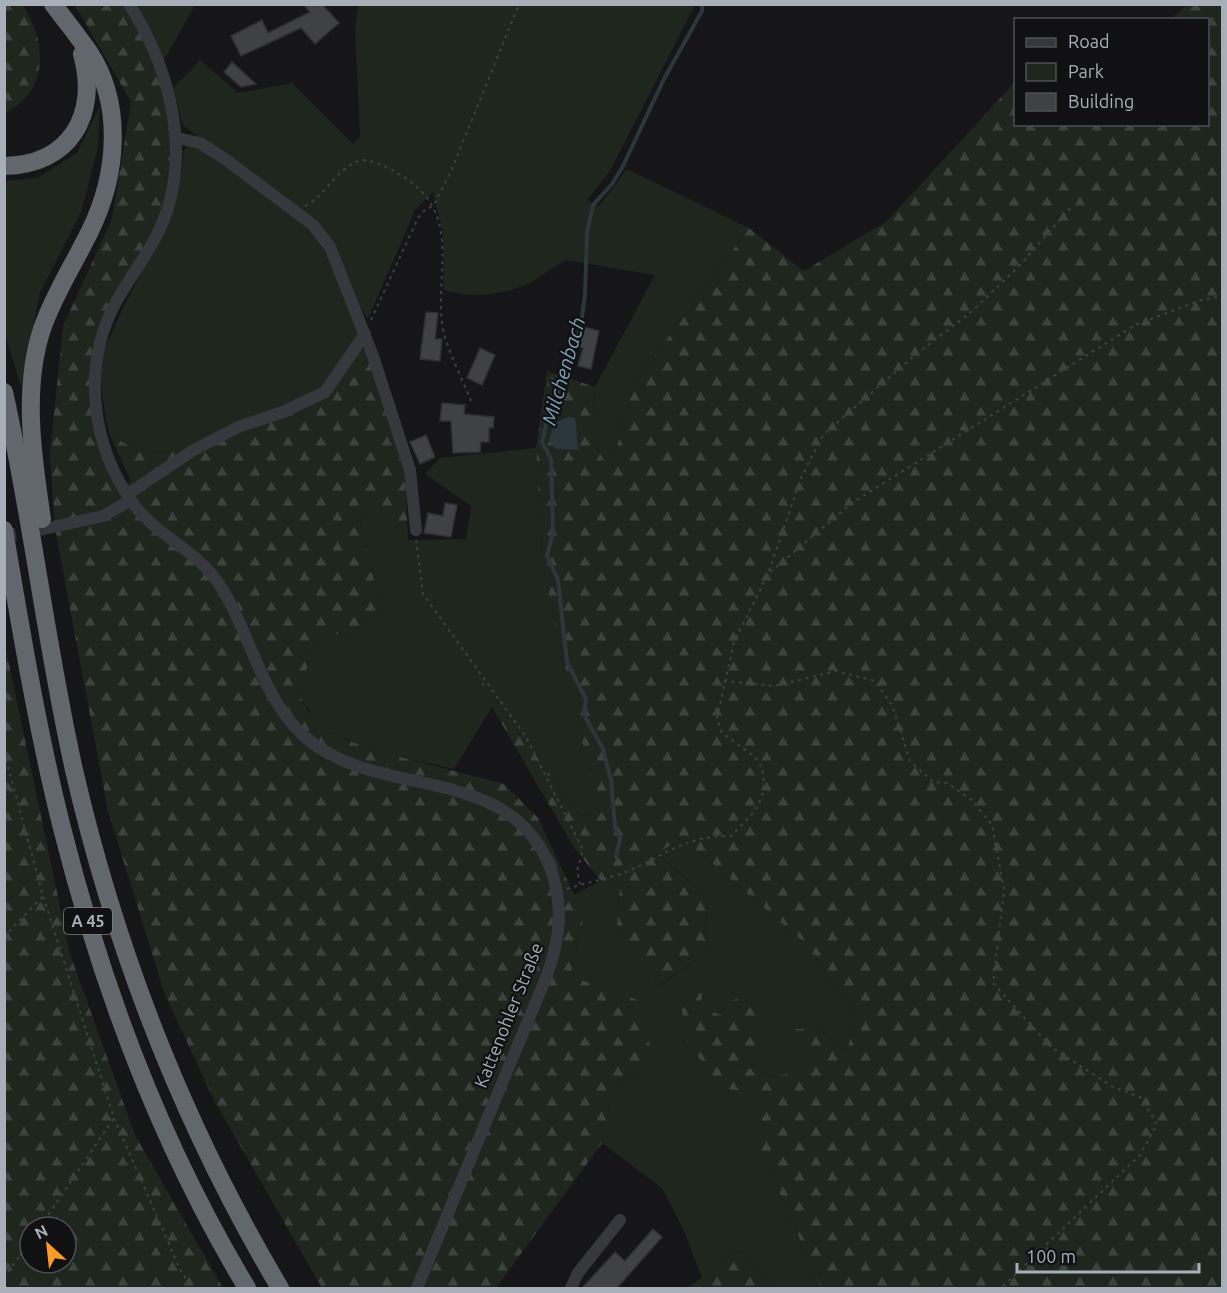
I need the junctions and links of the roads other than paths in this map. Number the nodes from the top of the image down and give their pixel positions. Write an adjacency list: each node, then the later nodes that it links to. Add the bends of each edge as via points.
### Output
1 (53, 4): 3 (highway)
2 (129, 4): 4 (street, Kattenohler Straße, via 146,32 157,62)
3 (75, 36): 5 (highway, via 88,73 80,124 57,151 42,160 24,166); 12 (highway, via 89,51 106,91 111,112 112,162 101,205 60,285 36,355 32,438 45,539)
4 (177, 138): 6 (street, via 208,146 313,225 330,247); 8 (street, Kattenohler Straße, via 166,216 117,302 97,357 97,421 108,458)
5 (4, 166)
6 (365, 334): 8 (street, via 325,392 238,427 192,451); 11 (street, via 410,470)
7 (4, 392): 12 (highway, A 45)
8 (129, 497): 9 (street, via 103,516); 16 (street, Kattenohler Straße, via 143,515 213,576 236,613 278,705 302,734 350,765 462,791 496,806 526,830 552,875 560,915 554,956)
9 (53, 527)
10 (4, 530): 14 (highway, A 45, via 47,764 87,918 154,1104)
11 (416, 530)
12 (38, 565): 15 (highway, A 45, via 74,768 122,942 160,1047 213,1168)
13 (620, 1220): 17 (street, via 578,1273)
14 (247, 1288)
15 (280, 1288)
16 (417, 1288)
17 (571, 1288)

